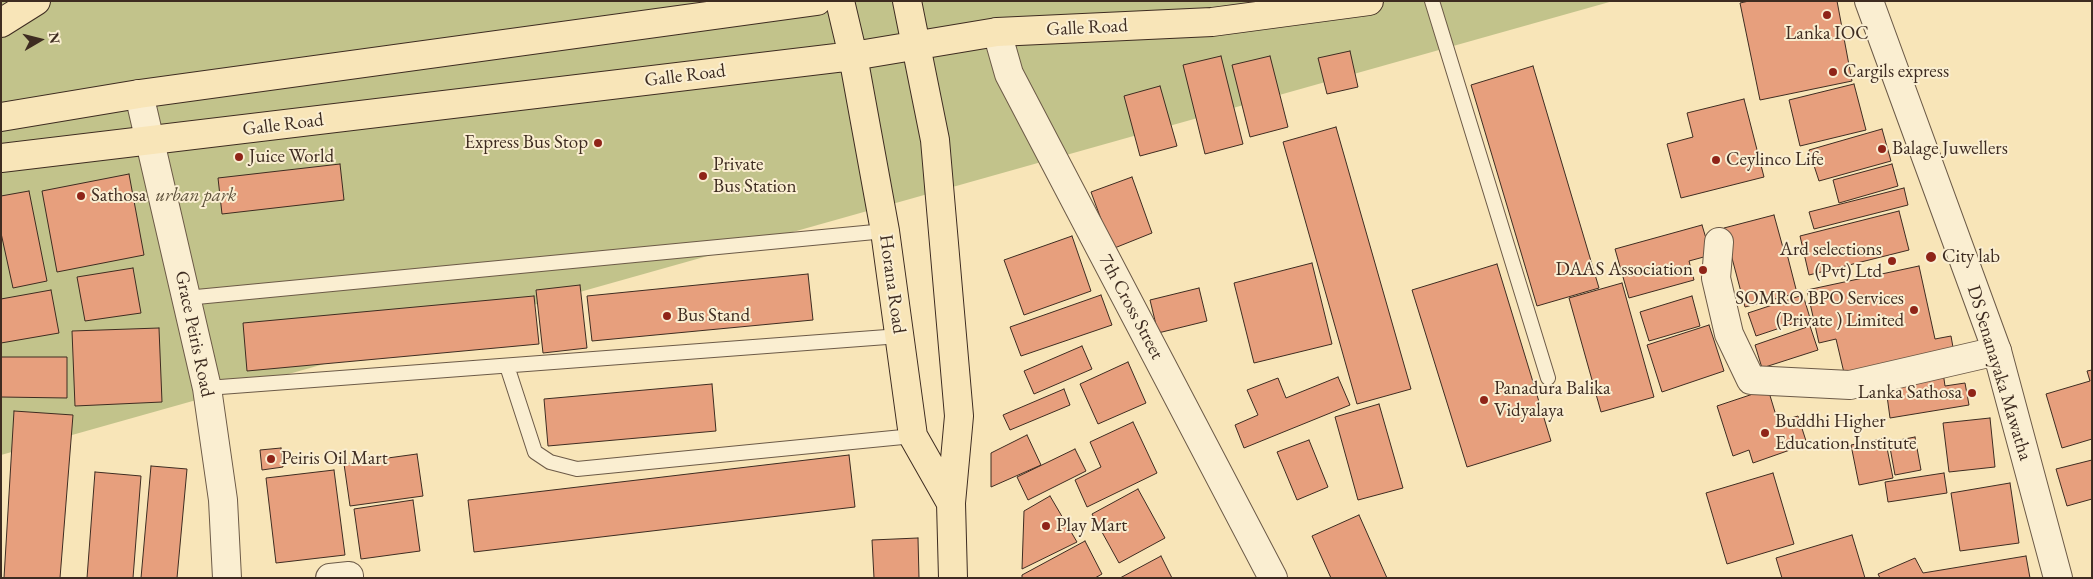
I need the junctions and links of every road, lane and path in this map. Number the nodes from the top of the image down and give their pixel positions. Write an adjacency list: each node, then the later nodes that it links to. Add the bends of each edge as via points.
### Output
1 (36, 1): 8 (main road)
2 (817, 1): 12 (main road)
3 (840, 1): 11 (main road, Horana Road)
4 (907, 1): 10 (main road, Horana Road)
5 (1369, 1): 9 (main road, Galle Road, via 1212,22)
6 (1432, 1): 22 (lane)
7 (1869, 1): 20 (street, DS Senanayaka Mawatha)
8 (1, 23)
9 (997, 32): 10 (main road, Galle Road); 28 (street, 7th Cross Street, via 1008,74)
10 (916, 45): 11 (main road, Galle Road); 25 (main road, Horana Road, via 935,140 959,416)
11 (853, 56): 14 (main road, Galle Road); 16 (main road, Horana Road)
12 (139, 94): 13 (main road); 14 (street, Grace Peiris Road)
13 (1, 118)
14 (150, 141): 15 (main road, Galle Road); 18 (street, Grace Peiris Road)
15 (1, 158)
16 (885, 231): 18 (lane); 19 (main road, Horana Road)
17 (1719, 242): 20 (street, via 1716,278 1722,306 1729,334 1751,380 1850,385)
18 (186, 298): 23 (street, Grace Peiris Road)
19 (900, 336): 21 (lane); 24 (main road, Horana Road)
20 (1997, 351): 29 (street, DS Senanayaka Mawatha)
21 (507, 366): 23 (lane); 24 (lane, via 535,452 550,462 578,469)
22 (1548, 378)
23 (207, 388): 26 (street, Grace Peiris Road, via 223,500)
24 (913, 436): 25 (main road, Horana Road)
25 (951, 503): 27 (main road, Horana Road)
26 (227, 578)
27 (953, 578)
28 (1273, 578)
29 (2058, 578)

